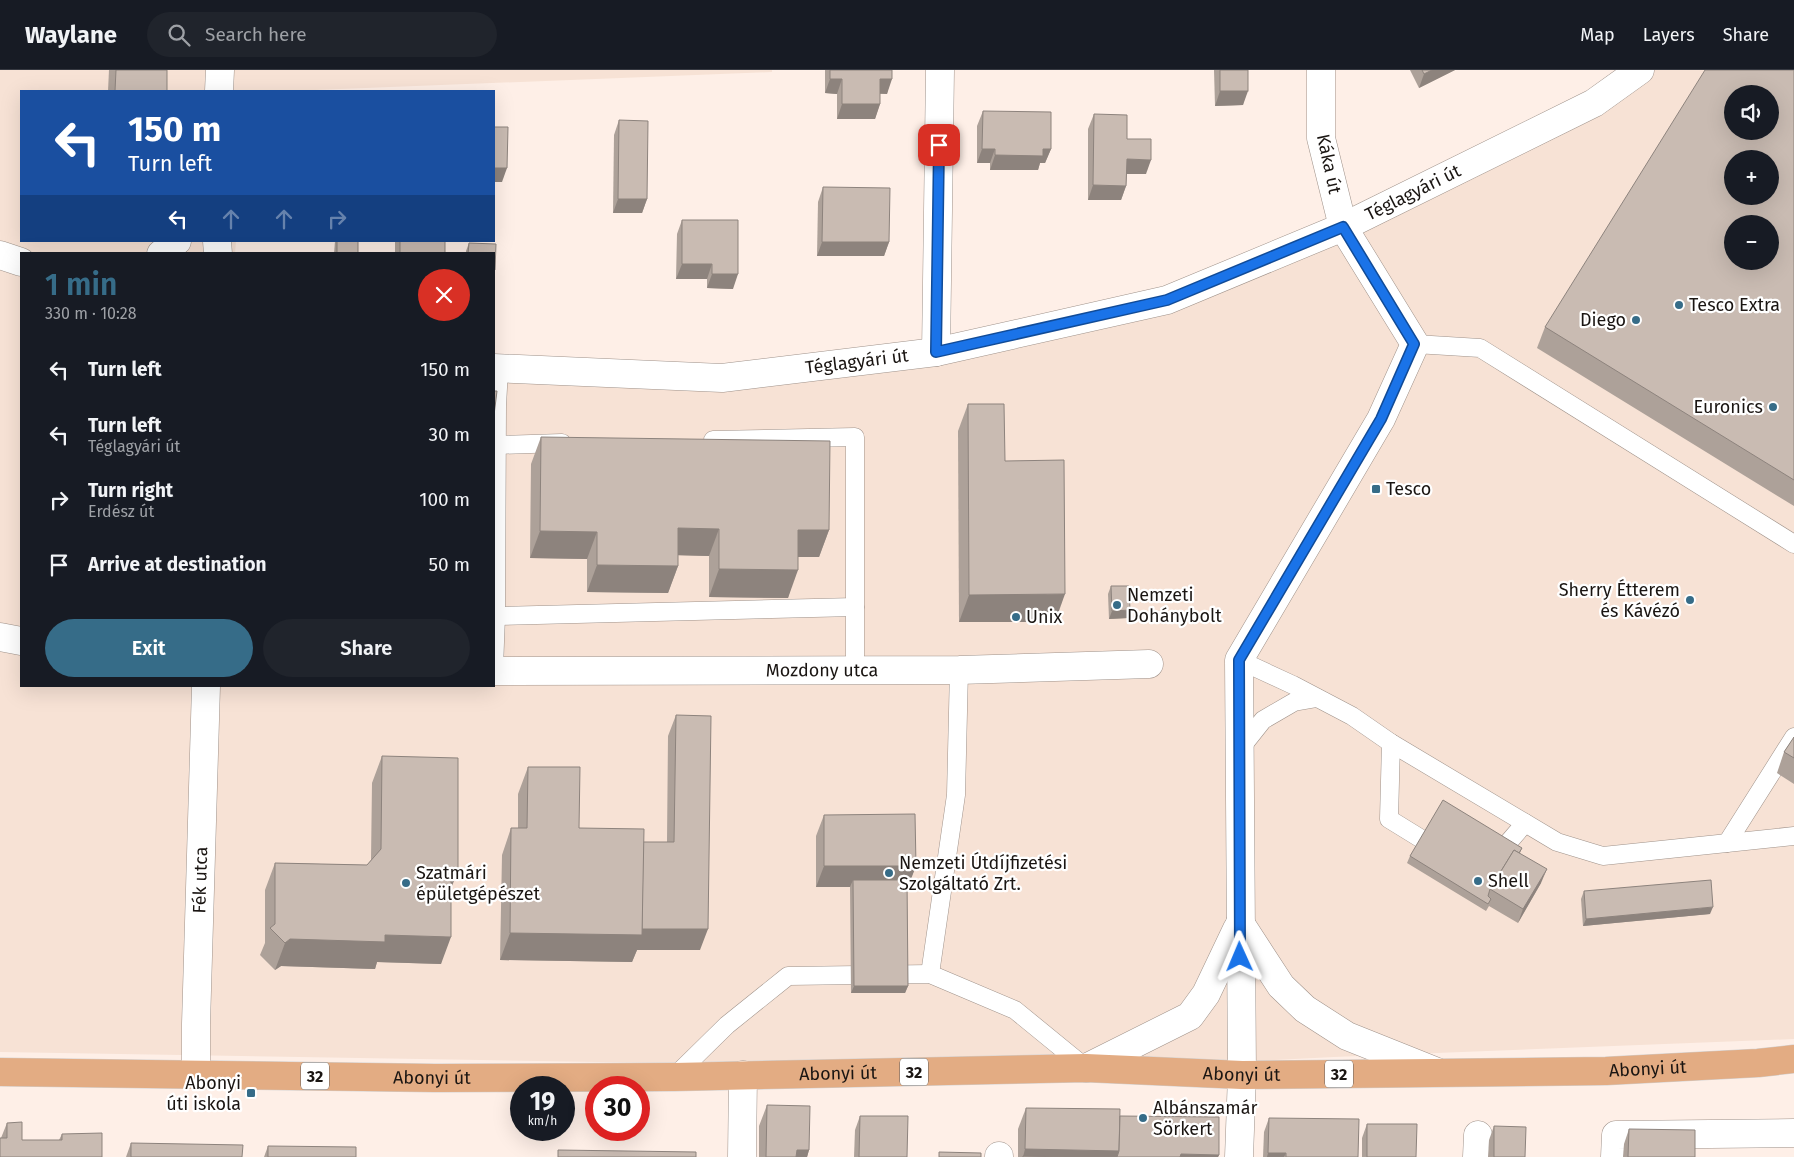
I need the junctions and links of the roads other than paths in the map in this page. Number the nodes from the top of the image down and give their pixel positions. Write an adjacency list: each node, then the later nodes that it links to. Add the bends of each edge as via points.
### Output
1 (220, 70): 5 (street)
2 (940, 70): 12 (street)
3 (1321, 70): 6 (street, Káka út, via 1321,138)
4 (1636, 72): 6 (street, Téglagyári út, via 1594,103)
5 (219, 90)
6 (1343, 227): 11 (street, Káka út); 12 (street, Téglagyári út, via 1167,300)
7 (176, 242): 8 (street)
8 (163, 252)
9 (0, 255): 10 (street)
10 (20, 262)
11 (1414, 344): 18 (lane, via 1480,348); 23 (street, via 1381,419)
12 (936, 352): 13 (street, Téglagyári út, via 722,378)
13 (496, 368): 14 (lane)
14 (495, 414): 17 (lane)
15 (696, 440): 19 (lane, via 856,436)
16 (577, 443): 17 (lane)
17 (498, 445): 20 (lane)
18 (1794, 544)
19 (855, 608): 20 (lane); 26 (lane)
20 (495, 617)
21 (0, 637): 22 (street)
22 (20, 641)
23 (1239, 660): 29 (lane); 32 (street)
24 (1149, 664): 27 (street, Mozdony utca)
25 (495, 669): 26 (street, Mozdony utca)
26 (855, 670): 27 (street, Mozdony utca)
27 (958, 670): 39 (lane, via 956,795)
28 (206, 687): 44 (street, Fék utca)
29 (1317, 698): 31 (lane, via 1352,716); 32 (lane, via 1294,702 1263,720)
30 (1794, 736): 35 (lane)
31 (1391, 743): 33 (lane); 36 (lane, via 1389,818)
32 (1240, 748): 38 (street)
33 (1525, 823): 35 (lane, via 1558,842 1603,856); 37 (lane)
34 (1794, 836): 35 (lane)
35 (1726, 843)
36 (1455, 860)
37 (1486, 868)
38 (1240, 923): 41 (street, via 1206,994 1190,1016); 43 (street, via 1281,986 1305,1009 1347,1036); 46 (street)
39 (930, 974): 41 (lane, via 1015,1010); 47 (lane, via 788,976 727,1025)
40 (1794, 1059): 43 (main road, Abonyi út / 32, via 1606,1071)
41 (1086, 1068): 45 (main road, Abonyi út / 32); 46 (main road, Abonyi út / 32)
42 (0, 1072): 44 (main road, Abonyi út / 32)
43 (1437, 1072): 46 (main road, Abonyi út / 32)
44 (196, 1075): 47 (main road, Abonyi út / 32)
45 (743, 1075): 47 (main road, Abonyi út / 32); 50 (street)
46 (1242, 1075): 51 (street)
47 (674, 1077)
48 (1794, 1133): 49 (street)
49 (1615, 1146)
50 (742, 1157)
51 (1239, 1157)

